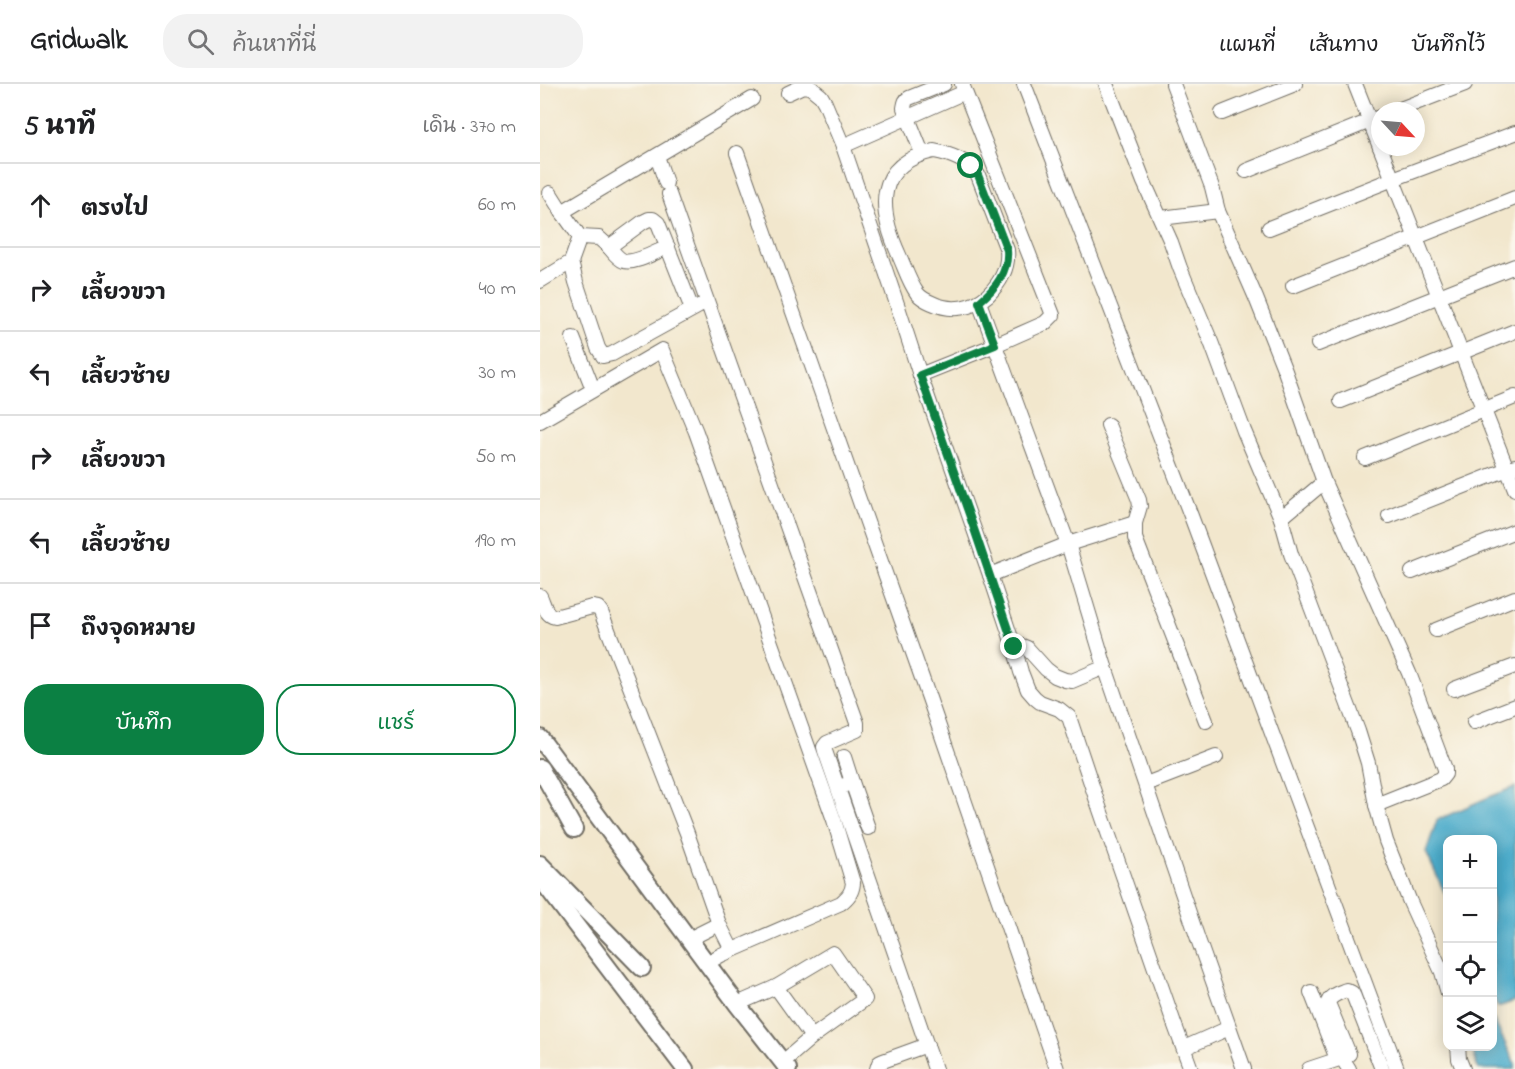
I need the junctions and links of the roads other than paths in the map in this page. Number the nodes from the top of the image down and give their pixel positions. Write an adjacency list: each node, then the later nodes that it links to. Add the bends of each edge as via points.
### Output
1 (944, 84): 14 (street, via 907,100 904,108)
2 (1024, 84): 115 (street, via 1191,516)
3 (1106, 84): 28 (street)
4 (1173, 84): 26 (street)
5 (1295, 84): 13 (street)
6 (1355, 84): 12 (street)
7 (1465, 84): 11 (street)
8 (964, 88): 14 (street); 45 (street, via 1053,312 1045,323)
9 (788, 93): 17 (street, via 803,86 821,96)
10 (752, 99): 20 (street)
11 (1418, 102)
12 (1371, 112)
13 (1222, 113)
14 (908, 118): 17 (street); 19 (street)
15 (1371, 121): 22 (street)
16 (1515, 133): 23 (street)
17 (843, 146): 49 (street)
18 (737, 153): 109 (street)
19 (922, 153): 40 (street, via 948,154 971,166 994,214 1008,260 997,286); 40 (street, via 899,167 886,191 885,214 894,244 914,287 927,301 948,309)
20 (657, 156): 27 (street); 39 (street)
21 (1384, 156): 23 (street)
22 (1246, 171)
23 (1393, 178): 29 (street); 31 (street)
24 (550, 193): 27 (street)
25 (1515, 198): 31 (street)
26 (1218, 211): 28 (street); 58 (street, via 1285,370)
27 (562, 212): 30 (street)
28 (1161, 218): 61 (street)
29 (1269, 228)
30 (580, 237): 32 (street, via 599,238); 34 (street)
31 (1416, 237): 37 (street); 38 (street)
32 (609, 247): 33 (street, via 625,261); 33 (street, via 642,222 653,219)
33 (668, 247): 41 (street)
34 (571, 262): 36 (street); 42 (street, via 603,356)
35 (1515, 266): 38 (street)
36 (540, 281)
37 (1293, 286)
38 (1439, 296): 46 (street); 48 (street)
39 (708, 302): 41 (street); 83 (street, via 857,723 857,730 824,747)
40 (979, 302): 45 (street)
41 (692, 309): 42 (street)
42 (654, 330): 47 (street)
43 (1515, 331): 48 (street)
44 (573, 338): 50 (street)
45 (995, 345): 49 (street); 64 (street)
46 (1318, 345)
47 (662, 350): 50 (street); 91 (street, via 708,465 853,883 852,892 841,903)
48 (1461, 353): 52 (street); 53 (street)
49 (920, 375): 66 (street)
50 (593, 389): 54 (street)
51 (1515, 397): 53 (street)
52 (1341, 401)
53 (1484, 410): 56 (street); 57 (street)
54 (540, 421)
55 (1108, 424): 62 (street, via 1139,500)
56 (1365, 458)
57 (1511, 467): 59 (street); 60 (street)
58 (1324, 482): 61 (street); 84 (street, via 1404,663 1445,769 1442,779)
59 (1515, 489)
60 (1389, 516)
61 (1281, 518): 84 (street, via 1358,731)
62 (1135, 523): 64 (street); 75 (street, via 1135,538)
63 (1515, 531): 65 (street)
64 (1068, 544): 66 (street); 72 (street)
65 (1412, 572)
66 (990, 575): 70 (street)
67 (540, 596): 89 (street, via 552,617 592,607 601,612)
68 (1515, 598): 69 (street)
69 (1436, 630)
70 (1014, 647): 72 (street, via 1028,648 1046,669 1065,680 1072,681); 102 (street, via 1031,695 1069,717)
71 (1515, 666): 73 (street)
72 (1105, 667): 82 (street)
73 (1454, 689)
74 (1515, 706): 76 (street)
75 (1206, 721)
76 (1474, 722)
77 (540, 738): 90 (main road)
78 (844, 757): 81 (street)
79 (1216, 757): 82 (street)
80 (540, 768): 86 (main road)
81 (852, 782): 83 (street); 85 (street)
82 (1146, 784): 98 (street)
83 (838, 787): 101 (street)
84 (1376, 806): 94 (street, via 1410,902)
85 (868, 828)
86 (574, 829)
87 (540, 864): 93 (main road)
88 (540, 878): 106 (main road)
89 (719, 924): 90 (street); 91 (street)
90 (689, 939): 92 (main road)
91 (732, 950): 92 (street)
92 (707, 963): 97 (main road)
93 (642, 968)
94 (1443, 976)
95 (776, 987): 97 (street); 99 (street); 99 (street, via 833,953 865,999)
96 (1311, 993): 104 (street)
97 (737, 1004): 105 (main road)
98 (1229, 1028): 102 (street); 111 (street)
99 (812, 1036): 105 (street)
100 (1371, 1041): 104 (street); 104 (street, via 1349,991 1332,996 1328,1003); 114 (street)
101 (927, 1045): 107 (street, via 883,1061); 108 (street)
102 (1184, 1048): 110 (street)
103 (1459, 1051): 116 (street)
104 (1345, 1058): 112 (street); 113 (street)
105 (785, 1065)
106 (686, 1069)
107 (877, 1069)
108 (935, 1069)
109 (1057, 1069)
110 (1191, 1069)
111 (1244, 1069)
112 (1309, 1069)
113 (1355, 1069)
114 (1382, 1069)
115 (1397, 1069)
116 (1463, 1069)

